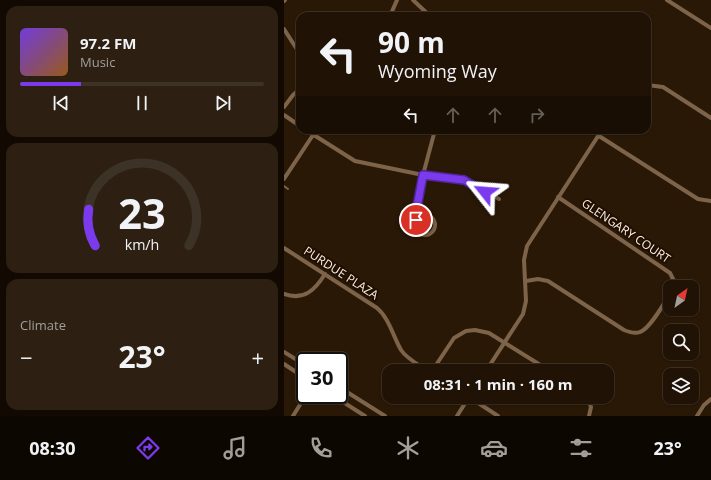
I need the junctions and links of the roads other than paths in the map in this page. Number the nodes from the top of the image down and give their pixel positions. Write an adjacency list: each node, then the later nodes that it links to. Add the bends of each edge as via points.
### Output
1 (397, 0): 4 (street)
2 (413, 0): 5 (street)
3 (667, 0): 6 (street)
4 (392, 12)
5 (426, 12)
6 (711, 28)
7 (284, 29): 8 (street)
8 (296, 48)
9 (651, 86): 13 (street, via 663,87)
10 (296, 92): 11 (street)
11 (284, 107)
12 (284, 115): 14 (street)
13 (711, 118)
14 (296, 123)
15 (434, 134): 18 (street)
16 (313, 135): 18 (street, via 355,161); 19 (street)
17 (598, 136): 22 (street); 24 (street, via 698,199)
18 (423, 175): 23 (street, via 464,180); 25 (street, via 417,207)
19 (284, 179)
20 (284, 186): 21 (lane)
21 (288, 189)
22 (558, 197): 28 (street, GLENGARY COURT, via 670,274); 29 (street, via 527,246 524,260)
23 (499, 199)
24 (711, 201)
25 (419, 217): 25 (street, via 415,223 416,229 423,234 434,229 433,219 427,216)
26 (284, 248): 27 (street, PURDUE PLAZA)
27 (325, 274): 30 (street, via 318,286 307,293 294,296); 36 (street, PURDUE PLAZA, via 380,310 402,352)
28 (673, 280)
29 (526, 281): 31 (street, via 548,281 624,330 634,333 648,326); 32 (street, via 523,314)
30 (284, 294)
31 (663, 304)
32 (505, 342): 37 (street, via 485,331 466,331 451,342); 38 (street); 39 (street)
33 (284, 352): 34 (street)
34 (296, 359)
35 (284, 364): 40 (street)
36 (418, 364)
37 (437, 364)
38 (491, 364)
39 (539, 364)
40 (296, 372)
41 (348, 393): 48 (street)
42 (711, 399): 56 (street)
43 (300, 404): 49 (street)
44 (346, 404): 50 (street)
45 (465, 404): 53 (street)
46 (480, 404): 54 (street)
47 (590, 404): 55 (street)
48 (376, 410): 51 (street); 52 (street)
49 (293, 416)
50 (365, 416)
51 (372, 416)
52 (385, 416)
53 (457, 416)
54 (498, 416)
55 (589, 416)
56 (697, 416)

